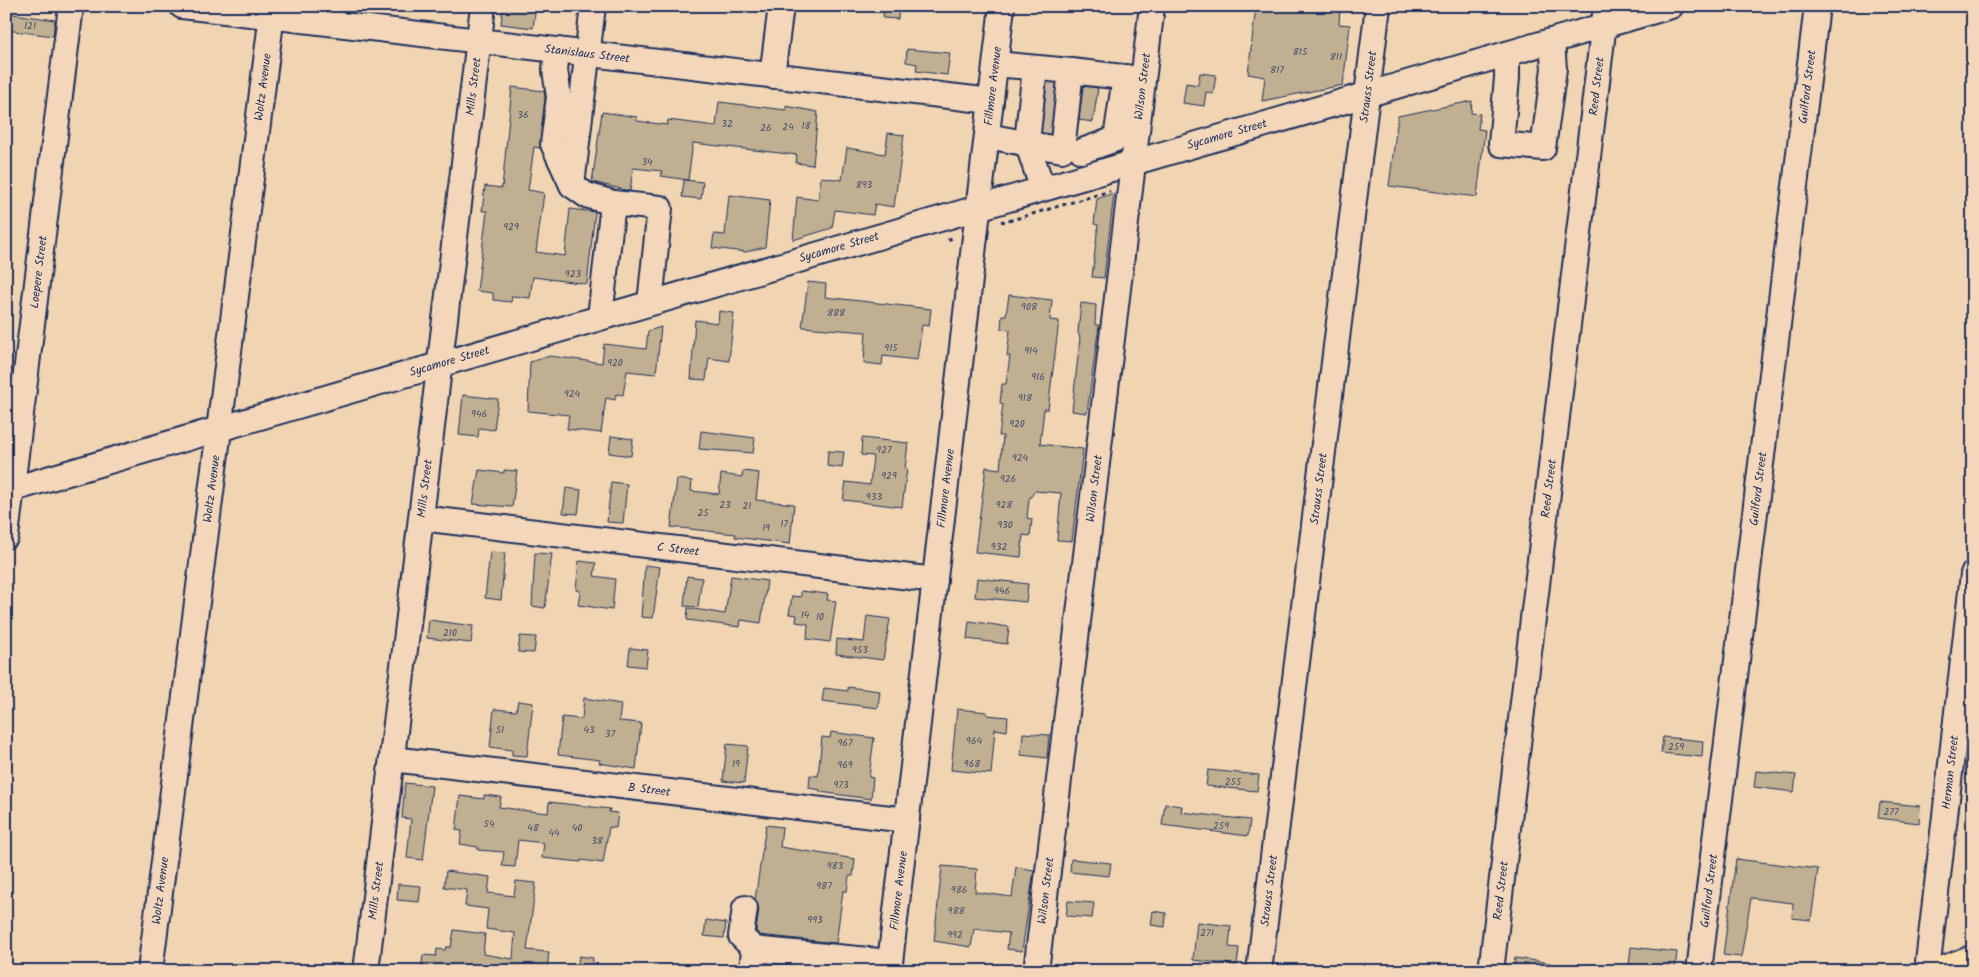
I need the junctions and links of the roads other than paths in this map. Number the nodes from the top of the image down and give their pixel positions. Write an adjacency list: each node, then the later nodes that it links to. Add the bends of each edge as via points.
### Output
1 (71, 6): 37 (street, Loepere Street)
2 (182, 6): 11 (street, Stanislaus Street)
3 (483, 6): 13 (street, Mills Street)
4 (593, 6): 16 (street)
5 (781, 6): 19 (street)
6 (1002, 6): 18 (street, Fillmore Avenue)
7 (1152, 6): 20 (street, Wilson Street)
8 (1378, 6): 21 (street, Strauss Street)
9 (1672, 6): 12 (street, Sycamore Street)
10 (1817, 6): 53 (street, Guilford Street)
11 (272, 12): 13 (street, Stanislaus Street); 36 (street, Woltz Avenue)
12 (1605, 16): 14 (street, Sycamore Street); 52 (street, Reed Street)
13 (479, 41): 15 (street, Stanislaus Street); 35 (street, Mills Street)
14 (1552, 41): 17 (street, Sycamore Street); 17 (street, via 1554,69 1543,148 1501,144 1508,78)
15 (557, 50): 16 (street, Stanislaus Street); 29 (street, via 558,97 553,144)
16 (588, 54): 19 (street, Stanislaus Street); 29 (street)
17 (1507, 54): 21 (street, Sycamore Street)
18 (996, 64): 22 (street, Fillmore Avenue); 23 (street)
19 (772, 76): 22 (street, Stanislaus Street)
20 (1134, 79): 23 (street); 25 (street, Wilson Street)
21 (1368, 94): 27 (street, Sycamore Street); 51 (street, Strauss Street)
22 (991, 101): 24 (street, Fillmore Avenue)
23 (1050, 104): 24 (street); 26 (street); 26 (street); 30 (street)
24 (987, 136): 32 (street, Fillmore Avenue)
25 (1126, 138): 26 (street); 27 (street, Wilson Street)
26 (1072, 151): 28 (street)
27 (1134, 162): 28 (street, Sycamore Street); 50 (street, Wilson Street)
28 (1088, 174): 30 (street, Sycamore Street)
29 (572, 185): 31 (street, via 586,195)
30 (1042, 187): 32 (street, Sycamore Street)
31 (613, 203): 33 (street, via 660,208); 34 (street)
32 (979, 205): 33 (street, Sycamore Street); 41 (street, Fillmore Avenue)
33 (650, 303): 34 (street, Sycamore Street)
34 (600, 318): 35 (street, Sycamore Street)
35 (439, 366): 36 (street, Sycamore Street); 38 (street, Mills Street)
36 (220, 428): 37 (street, Sycamore Street); 48 (street, Woltz Avenue)
37 (9, 490): 39 (street, Loepere Street)
38 (421, 518): 41 (street, C Street); 42 (street, Mills Street)
39 (6, 536)
40 (1973, 574): 54 (street, Herman Street)
41 (935, 580): 43 (street, Fillmore Avenue)
42 (392, 759): 43 (street, B Street); 49 (street, Mills Street)
43 (907, 820): 47 (street, Fillmore Avenue)
44 (745, 908): 46 (street, via 741,936)
45 (1973, 959): 55 (main road)
46 (753, 960): 47 (street)
47 (889, 966)
48 (150, 971)
49 (366, 971)
50 (1036, 971)
51 (1259, 971)
52 (1491, 971)
53 (1699, 971)
54 (1927, 971)
55 (1942, 971)

